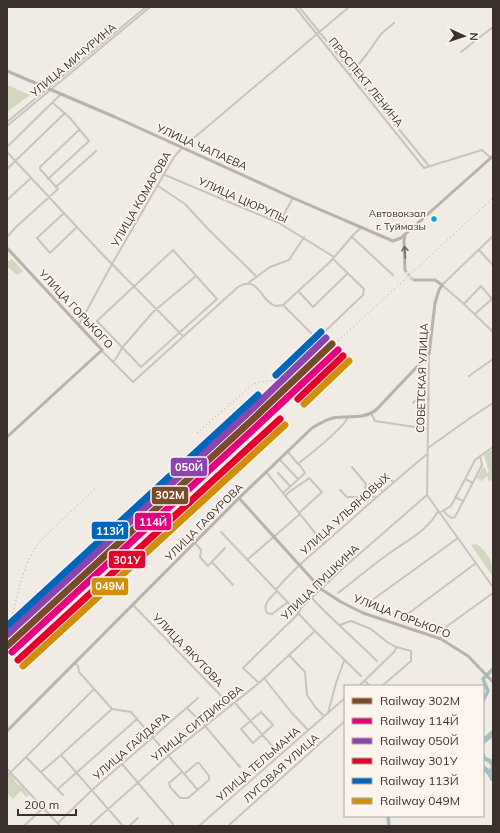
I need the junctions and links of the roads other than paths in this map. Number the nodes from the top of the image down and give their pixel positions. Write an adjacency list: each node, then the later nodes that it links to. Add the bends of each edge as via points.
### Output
1 (146, 7): 14 (street, УЛИЦА МИЧУРИНА)
2 (150, 7): 14 (street, УЛИЦА МИЧУРИНА)
3 (295, 7): 9 (street, ПРОСПЕКТ ЛЕНИНА)
4 (299, 7): 8 (street, ПРОСПЕКТ ЛЕНИНА)
5 (349, 7): 8 (street, УЛИЦА КОМАРОВА)
6 (394, 23): 12 (street, via 381,34)
7 (493, 27): 10 (street)
8 (319, 32): 9 (street, УЛИЦА КОМАРОВА); 12 (street, ПРОСПЕКТ ЛЕНИНА)
9 (317, 34): 13 (street, ПРОСПЕКТ ЛЕНИНА); 22 (street, УЛИЦА КОМАРОВА)
10 (461, 52)
11 (7, 70): 14 (main road, УЛИЦА ЧАПАЕВА)
12 (353, 72): 13 (street); 27 (street, ПРОСПЕКТ ЛЕНИНА)
13 (350, 75): 27 (street, ПРОСПЕКТ ЛЕНИНА, via 424,168)
14 (49, 89): 15 (main road, УЛИЦА ЧАПАЕВА); 18 (street, УЛИЦА МИЧУРИНА); 19 (street, УЛИЦА МИЧУРИНА)
15 (61, 94): 16 (street); 22 (main road, УЛИЦА ЧАПАЕВА)
16 (53, 103): 17 (street); 21 (street)
17 (65, 113): 20 (street); 26 (street)
18 (7, 122)
19 (7, 126)
20 (79, 130): 31 (street, via 40,167); 31 (street, via 89,141)
21 (7, 147)
22 (182, 148): 29 (street, УЛИЦА КОМАРОВА); 35 (main road, УЛИЦА ЧАПАЕВА)
23 (96, 150): 33 (street)
24 (7, 152): 26 (street)
25 (492, 157): 27 (street, via 482,150); 41 (main road)
26 (15, 161): 28 (street); 30 (street)
27 (429, 166)
28 (7, 169)
29 (164, 174): 32 (street, УЛИЦА КОМАРОВА); 38 (street, УЛИЦА ЦЮРУПЫ)
30 (31, 178): 34 (street); 36 (street)
31 (48, 179): 33 (street)
32 (158, 186): 49 (street, УЛИЦА КОМАРОВА); 55 (street, via 185,204)
33 (57, 188): 34 (street)
34 (50, 197): 37 (street); 43 (street)
35 (293, 198): 38 (street); 40 (main road, УЛИЦА ЧАПАЕВА)
36 (7, 200)
37 (64, 213): 39 (street); 39 (street, via 37,238 50,253)
38 (279, 223): 44 (street, УЛИЦА ЦЮРУПЫ)
39 (77, 227): 49 (street)
40 (361, 228): 41 (main road, УЛИЦА ЧАПАЕВА, via 389,240 397,241); 45 (street)
41 (406, 234): 51 (main road, one-way to 41)
42 (493, 236): 47 (street, СОВЕТСКАЯ УЛИЦА)
43 (7, 237)
44 (304, 237): 48 (street, УЛИЦА ЦЮРУПЫ); 55 (street, via 289,260 270,266)
45 (352, 237): 48 (street); 53 (street)
46 (7, 248): 66 (main road, УЛИЦА ГОРЬКОГО)
47 (479, 250): 50 (street); 58 (street, СОВЕТСКАЯ УЛИЦА)
48 (333, 258): 52 (street, УЛИЦА ЦЮРУПЫ); 60 (street)
49 (112, 264): 59 (street); 66 (street, УЛИЦА КОМАРОВА)
50 (493, 265)
51 (405, 270)
52 (348, 273): 60 (street, via 312,307); 63 (street, УЛИЦА ЦЮРУПЫ, via 364,289 362,295 317,339)
53 (393, 275)
54 (196, 276): 59 (street, via 173,250); 64 (street); 67 (street, via 218,299)
55 (257, 277): 57 (street)
56 (414, 280): 58 (main road, via 435,280)
57 (248, 283): 63 (street, via 255,286 276,306); 69 (street, via 238,287)
58 (442, 285): 62 (street); 72 (main road, СОВЕТСКАЯ УЛИЦА, via 435,303)
59 (134, 286): 64 (street); 70 (street, via 97,321)
60 (298, 292): 63 (street)
61 (492, 299): 62 (street, via 482,286); 65 (street)
62 (464, 304): 65 (street)
63 (283, 305)
64 (158, 309): 67 (street); 70 (street)
65 (475, 314): 68 (street)
66 (80, 326): 71 (main road, УЛИЦА ГОРЬКОГО)
67 (180, 332): 69 (street); 70 (street, via 141,367)
68 (493, 332)
69 (184, 336): 74 (street, УЛИЦА ГОРЬКОГО, via 133,382)
70 (122, 348): 74 (street)
71 (102, 350): 74 (street, УЛИЦА ГОРЬКОГО); 84 (main road)
72 (429, 354): 77 (street, СОВЕТСКАЯ УЛИЦА); 80 (main road)
73 (493, 359): 75 (street)
74 (113, 362)
75 (469, 376)
76 (417, 399): 77 (street); 78 (street); 82 (street)
77 (429, 399): 83 (street, СОВЕТСКАЯ УЛИЦА)
78 (413, 403)
79 (493, 403): 86 (street)
80 (371, 414): 81 (main road, УЛИЦА ГАФУРОВА); 83 (street, via 375,420)
81 (348, 418): 87 (main road, УЛИЦА ГАФУРОВА, via 334,418 312,428); 91 (street)
82 (418, 423)
83 (428, 429): 86 (street, СОВЕТСКАЯ УЛИЦА)
84 (7, 437)
85 (493, 447): 89 (street)
86 (428, 448): 88 (street, СОВЕТСКАЯ УЛИЦА)
87 (288, 452): 90 (main road, УЛИЦА ГАФУРОВА); 91 (street)
88 (428, 455): 97 (street, УЛИЦА УЛЬЯНОВЫХ); 104 (street, СОВЕТСКАЯ УЛИЦА)
89 (480, 456): 95 (street); 98 (street, via 482,466)
90 (280, 460): 93 (main road, УЛИЦА ГАФУРОВА); 96 (street)
91 (298, 464): 96 (street, via 305,472)
92 (352, 467): 100 (street, via 366,484)
93 (267, 473): 103 (street); 107 (main road, УЛИЦА ГАФУРОВА)
94 (278, 473): 99 (street)
95 (465, 478): 98 (street); 106 (street)
96 (298, 479): 99 (street)
97 (393, 482): 102 (street, УЛИЦА УЛЬЯНОВЫХ); 102 (street, via 387,475 376,484)
98 (473, 482): 109 (street)
99 (290, 486): 103 (street)
100 (366, 488): 101 (street, via 358,497 347,497); 108 (street)
101 (340, 490)
102 (383, 492): 108 (street, УЛИЦА УЛЬЯНОВЫХ)
103 (283, 493): 105 (street)
104 (427, 495): 111 (street); 125 (street, УЛИЦА ПУШКИНА)
105 (285, 496): 112 (street); 112 (street, via 309,478 322,492)
106 (456, 497): 109 (street); 110 (street, via 451,506)
107 (239, 498): 114 (main road, УЛИЦА ГОРЬКОГО); 116 (main road, УЛИЦА ГАФУРОВА)
108 (375, 498): 117 (street, УЛИЦА УЛЬЯНОВЫХ)
109 (463, 501): 110 (street, via 455,517 452,518)
110 (444, 511): 111 (street)
111 (439, 512): 115 (street); 128 (street, via 420,531)
112 (299, 514): 114 (street); 117 (street)
113 (221, 532): 119 (street)
114 (273, 537): 119 (street); 122 (main road, УЛИЦА ГОРЬКОГО)
115 (458, 538): 121 (street); 132 (street)
116 (195, 543): 120 (street, via 201,550 200,557 203,561 208,566); 131 (main road, УЛИЦА ГАФУРОВА)
117 (324, 544): 122 (street, УЛИЦА УЛЬЯНОВЫХ)
118 (225, 548): 120 (street)
119 (247, 560): 126 (street)
120 (212, 562): 123 (street)
121 (476, 564): 124 (street); 134 (street)
122 (300, 566): 125 (main road, УЛИЦА ГОРЬКОГО); 126 (street, УЛИЦА УЛЬЯНОВЫХ)
123 (233, 585)
124 (493, 588)
125 (320, 589): 129 (street, УЛИЦА ПУШКИНА); 146 (main road, УЛИЦА ГОРЬКОГО, via 363,613 441,639 468,656)
126 (277, 590): 130 (street); 130 (street, УЛИЦА УЛЬЯНОВЫХ, via 266,604 267,613 272,614)
127 (493, 592): 137 (street)
128 (338, 593)
129 (312, 598): 133 (street, УЛИЦА ПУШКИНА); 135 (street)
130 (288, 602): 133 (street)
131 (134, 605): 142 (main road, УЛИЦА ГАФУРОВА); 155 (street, УЛИЦА ЯКУТОВА)
132 (364, 606)
133 (298, 613): 136 (street); 147 (street, УЛИЦА ПУШКИНА, via 243,668)
134 (402, 618)
135 (340, 625): 138 (street, via 351,621 371,629); 141 (street)
136 (315, 631): 139 (street, УЛИЦА СИТДИКОВА); 140 (street)
137 (439, 632)
138 (396, 647): 145 (street); 150 (street, via 411,651 410,661)
139 (289, 655): 144 (street, УЛИЦА СИТДИКОВА); 159 (street, via 305,672 307,695)
140 (344, 661): 143 (street); 158 (street)
141 (377, 661)
142 (75, 663): 151 (street, via 78,672); 165 (main road, УЛИЦА ГАФУРОВА)
143 (361, 676)
144 (264, 678): 147 (street, УЛИЦА СИТДИКОВА); 164 (street)
145 (365, 681): 148 (street); 149 (street)
146 (493, 682)
147 (259, 683): 154 (street, УЛИЦА СИТДИКОВА)
148 (360, 685)
149 (369, 685)
150 (383, 685)
151 (94, 689): 157 (street); 171 (street)
152 (198, 698): 156 (street, УЛИЦА ГАЙДАРА)
153 (344, 699): 158 (street, УЛИЦА ТЕЛЬМАНА)
154 (235, 703): 155 (street, УЛИЦА СИТДИКОВА); 161 (street)
155 (231, 706): 163 (street, УЛИЦА СИТДИКОВА)
156 (187, 708): 163 (street); 167 (street, УЛИЦА ГАЙДАРА)
157 (112, 709): 160 (street, via 131,712); 168 (street)
158 (328, 713): 159 (street, УЛИЦА ТЕЛЬМАНА)
159 (324, 716): 164 (street, УЛИЦА ТЕЛЬМАНА)
160 (137, 719): 167 (street); 177 (street)
161 (249, 721): 166 (street); 166 (street, via 241,729 253,743); 166 (street, via 261,712 273,725)
162 (344, 722): 195 (street, ЛУГОВАЯ УЛИЦА)
163 (205, 726): 170 (street, УЛИЦА СИТДИКОВА); 173 (street)
164 (308, 730): 169 (street, УЛИЦА ТЕЛЬМАНА)
165 (7, 731)
166 (263, 735): 169 (street)
167 (153, 737): 170 (street); 172 (street, УЛИЦА ГАЙДАРА)
168 (61, 755): 176 (street); 177 (street)
169 (281, 755): 194 (street, УЛИЦА ТЕЛЬМАНА)
170 (169, 756): 178 (street); 180 (street, УЛИЦА СИТДИКОВА)
171 (26, 757): 175 (street); 176 (street)
172 (122, 764): 180 (street); 183 (street, УЛИЦА ГАЙДАРА)
173 (240, 767)
174 (7, 769): 175 (street)
175 (10, 772): 179 (street); 185 (street)
176 (41, 772): 181 (street)
177 (76, 772): 181 (street); 183 (street)
178 (183, 773): 182 (street); 182 (street, via 199,763 209,780); 182 (street, via 169,783 177,796 188,798)
179 (7, 776)
180 (138, 782): 186 (street, УЛИЦА СИТДИКОВА); 188 (street)
181 (58, 789): 184 (street)
182 (197, 789)
183 (92, 790): 186 (street); 189 (street, УЛИЦА ГАЙДАРА)
184 (63, 795)
185 (43, 808): 189 (street); 190 (street)
186 (108, 808): 191 (street, УЛИЦА СИТДИКОВА); 192 (street)
187 (138, 818): 193 (street)
188 (173, 824)
189 (59, 825)
190 (24, 826)
191 (89, 826)
192 (123, 826)
193 (129, 826)
194 (199, 826)
195 (228, 826)

